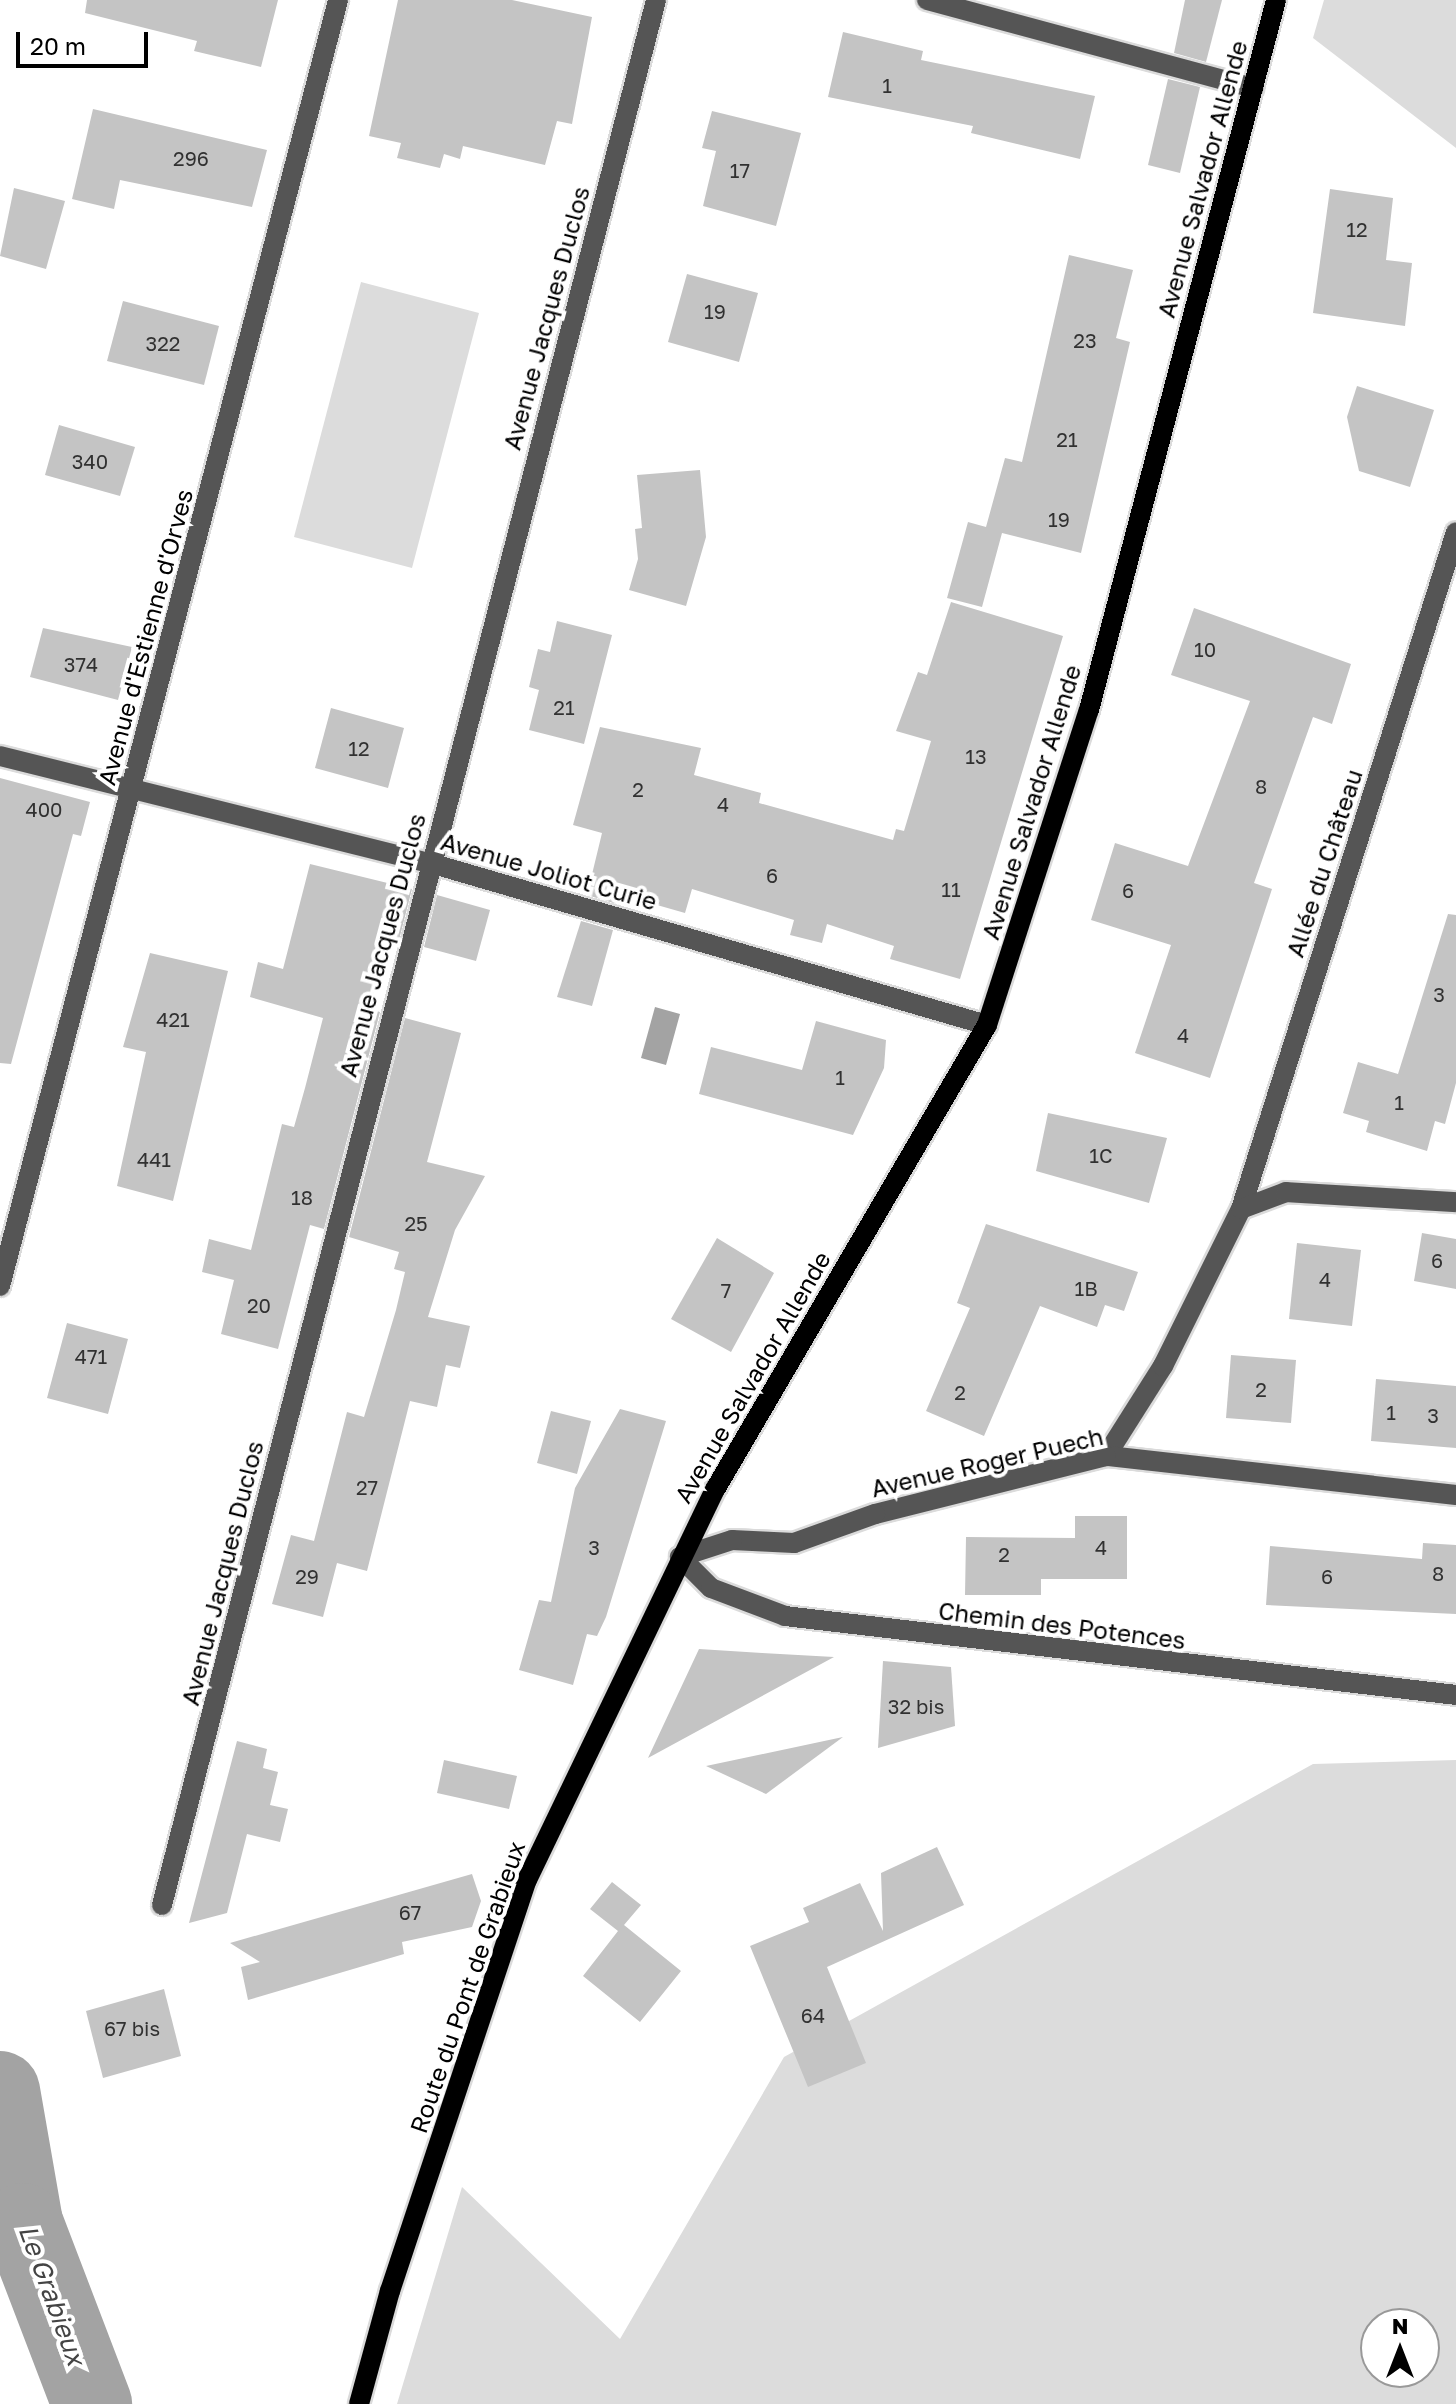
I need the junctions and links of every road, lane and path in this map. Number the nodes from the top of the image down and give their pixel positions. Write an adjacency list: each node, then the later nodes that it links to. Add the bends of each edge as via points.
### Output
1 (338, 0): 8 (street, Avenue d'Estienne d'Orves)
2 (656, 0): 9 (street, Avenue Jacques Duclos)
3 (927, 0): 5 (street)
4 (1276, 0): 5 (main road, Avenue Salvador Allende)
5 (1253, 88): 10 (main road, Avenue Salvador Allende, via 1089,710)
6 (1456, 532): 12 (street, Allée du Château)
7 (0, 756): 8 (street, Avenue Joliot Curie)
8 (133, 788): 9 (street, Avenue Joliot Curie); 13 (street, Avenue d'Estienne d'Orves)
9 (430, 863): 10 (street, Avenue Joliot Curie); 18 (street, Avenue Jacques Duclos)
10 (987, 1025): 16 (main road, Avenue Salvador Allende)
11 (1456, 1202): 12 (street, via 1286,1192)
12 (1241, 1209): 14 (street, Allée du Château, via 1163,1366)
13 (0, 1286)
14 (1106, 1456): 15 (street, Avenue Roger Puech); 16 (street, Avenue Roger Puech, via 875,1514 794,1543 732,1540)
15 (1456, 1495)
16 (680, 1557): 17 (street, Chemin des Potences, via 711,1588 785,1616); 19 (main road, Route du Pont de Grabieux, via 527,1880)
17 (1456, 1695)
18 (162, 1905)
19 (359, 2404)

